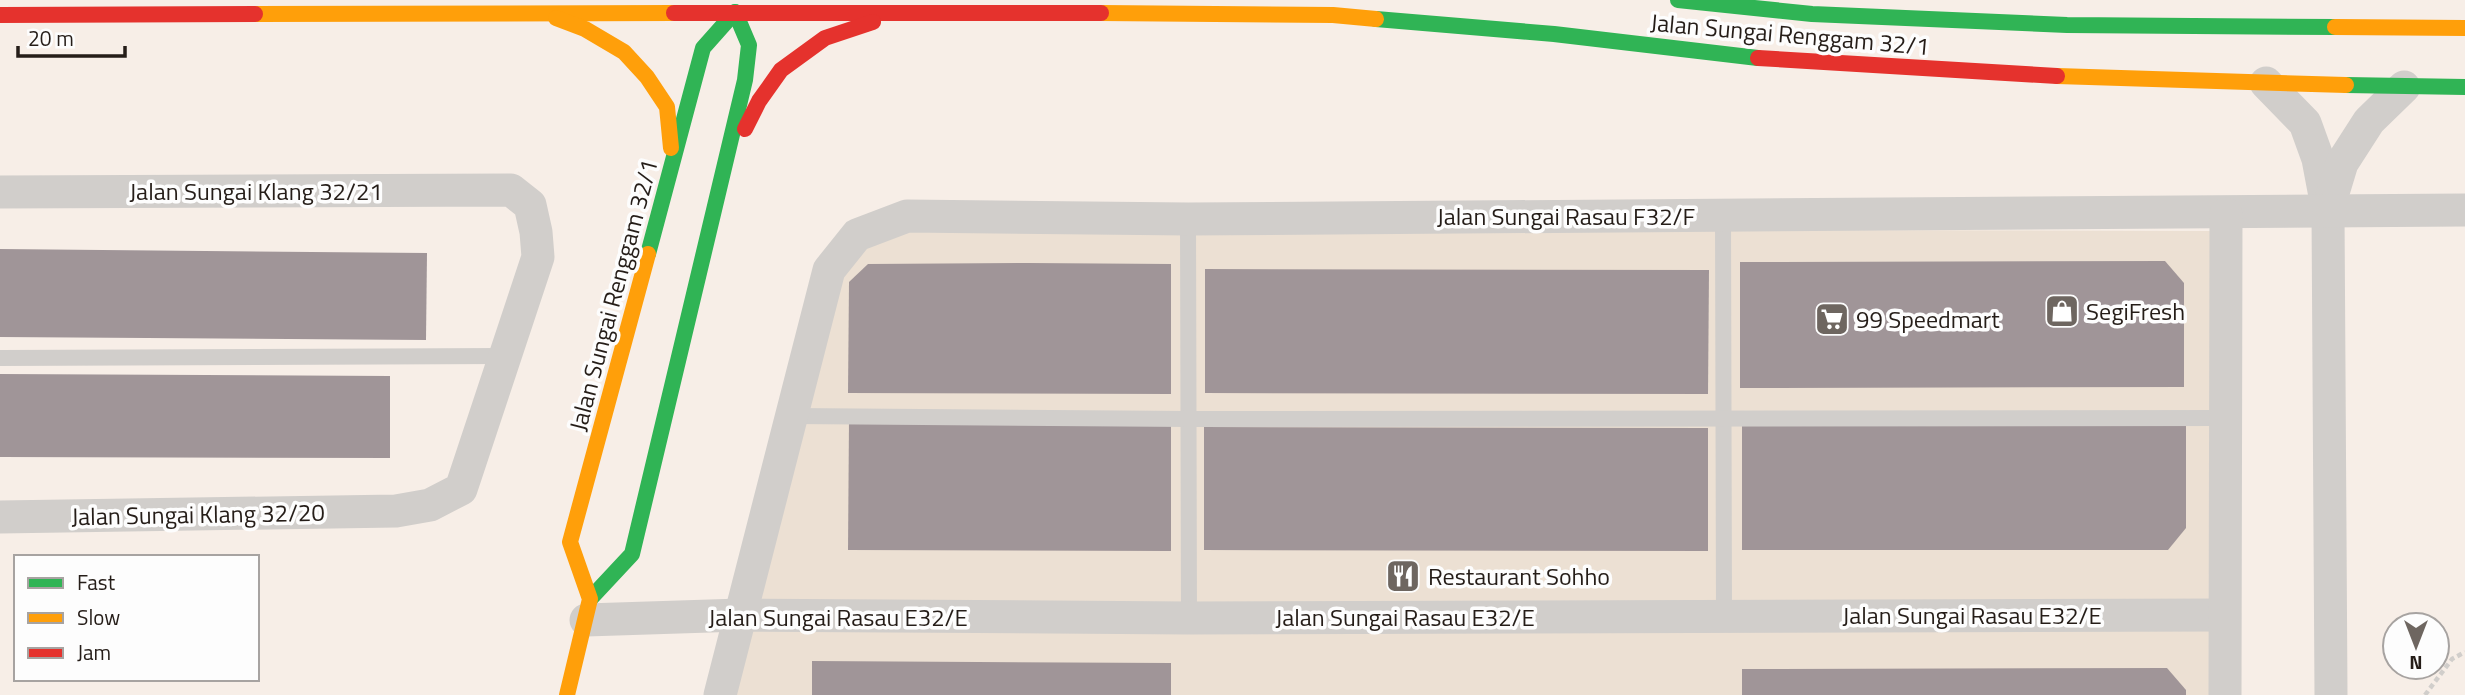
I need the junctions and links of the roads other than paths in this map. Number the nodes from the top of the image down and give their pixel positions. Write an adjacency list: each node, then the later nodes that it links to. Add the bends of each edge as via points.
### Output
1 (1678, 0): 3 (main road, Jalan Sungai Renggam 32/1, via 1812,14)
2 (735, 6): 4 (main road, Jalan Sungai Renggam 32/1); 5 (main road, Jalan Sungai Renggam 32/1); 11 (main road, Jalan Sungai Renggam 32/1, via 703,48); 12 (main road, via 749,45)
3 (2002, 11): 7 (main road, Jalan Sungai Renggam 32/1, via 2067,25)
4 (540, 12): 6 (main road, Jalan Sungai Renggam 32/1); 11 (main road, via 585,29 624,52 647,77 667,107)
5 (905, 12): 8 (main road, Jalan Sungai Renggam 32/1, via 1333,16 1554,34 1746,57); 12 (main road, via 825,38 781,70 759,101)
6 (0, 15)
7 (2465, 28)
8 (2266, 83): 9 (main road, Jalan Sungai Renggam 32/1); 16 (street, via 2305,123 2318,159)
9 (2404, 87): 10 (main road, Jalan Sungai Renggam 32/1); 16 (street, via 2369,121 2343,163)
10 (2465, 87)
11 (672, 164): 27 (main road, Jalan Sungai Renggam 32/1, via 570,542)
12 (724, 170): 27 (main road, via 632,554)
13 (512, 190): 14 (street, Jalan Sungai Klang 32/21); 20 (street, Jalan Sungai Klang 32/20, via 530,205 538,257)
14 (0, 192)
15 (2465, 210): 16 (street, Jalan Sungai Rasau F32/F)
16 (2328, 212): 17 (street, Jalan Sungai Rasau F32/F); 35 (street)
17 (2226, 214): 18 (street, Jalan Sungai Rasau F32/F); 24 (street)
18 (1723, 215): 19 (street, Jalan Sungai Rasau F32/F); 23 (lane)
19 (1188, 219): 22 (street, Jalan Sungai Rasau F32/F, via 907,216 857,235 829,270); 25 (lane)
20 (504, 356): 21 (lane); 26 (street, Jalan Sungai Klang 32/20, via 461,489 430,505 396,510)
21 (0, 358)
22 (793, 416): 25 (lane); 28 (street)
23 (1723, 417): 24 (lane); 25 (lane); 29 (lane)
24 (2226, 418): 30 (street)
25 (1189, 419): 31 (lane)
26 (0, 517)
27 (588, 610): 28 (street, Jalan Sungai Rasau E32/E); 32 (main road)
28 (741, 615): 31 (street, Jalan Sungai Rasau E32/E); 33 (street)
29 (1724, 615): 30 (street, Jalan Sungai Rasau E32/E); 31 (street, Jalan Sungai Rasau E32/E)
30 (2224, 615): 34 (street)
31 (1189, 618)
32 (567, 695)
33 (720, 695)
34 (2225, 695)
35 (2331, 695)

